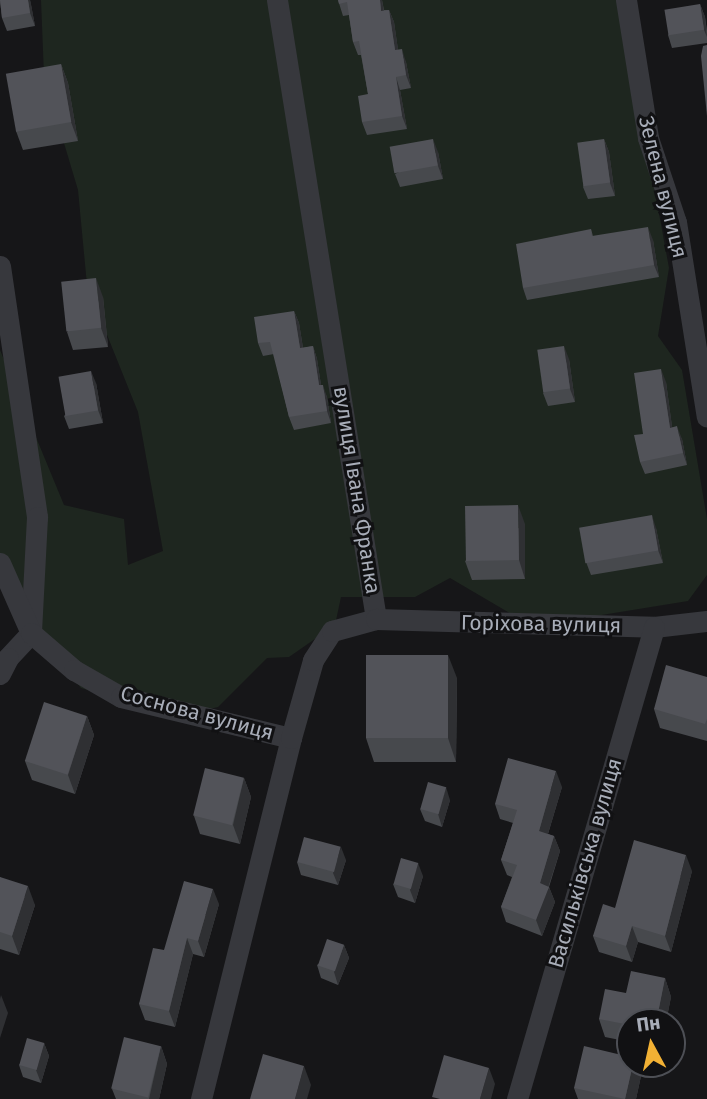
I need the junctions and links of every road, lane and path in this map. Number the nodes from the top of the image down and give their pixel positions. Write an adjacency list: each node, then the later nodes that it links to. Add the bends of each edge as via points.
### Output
1 (277, 0): 6 (street, вулиця Івана Франка)
2 (626, 0): 4 (street, Зелена вулиця, via 648,138 676,222)
3 (0, 266): 9 (street, via 37,517)
4 (707, 416)
5 (0, 563): 9 (street, Соснова вулиця)
6 (376, 620): 8 (street, Горіхова вулиця); 11 (street, вулиця Івана Франка, via 332,631 321,643)
7 (707, 621): 8 (street, Горіхова вулиця)
8 (654, 626): 13 (street, Васильківська вулиця)
9 (31, 633): 10 (street); 11 (street, Соснова вулиця, via 74,670 121,697)
10 (0, 674)
11 (291, 738): 12 (street, вулиця Івана Франка)
12 (201, 1099)
13 (517, 1099)

